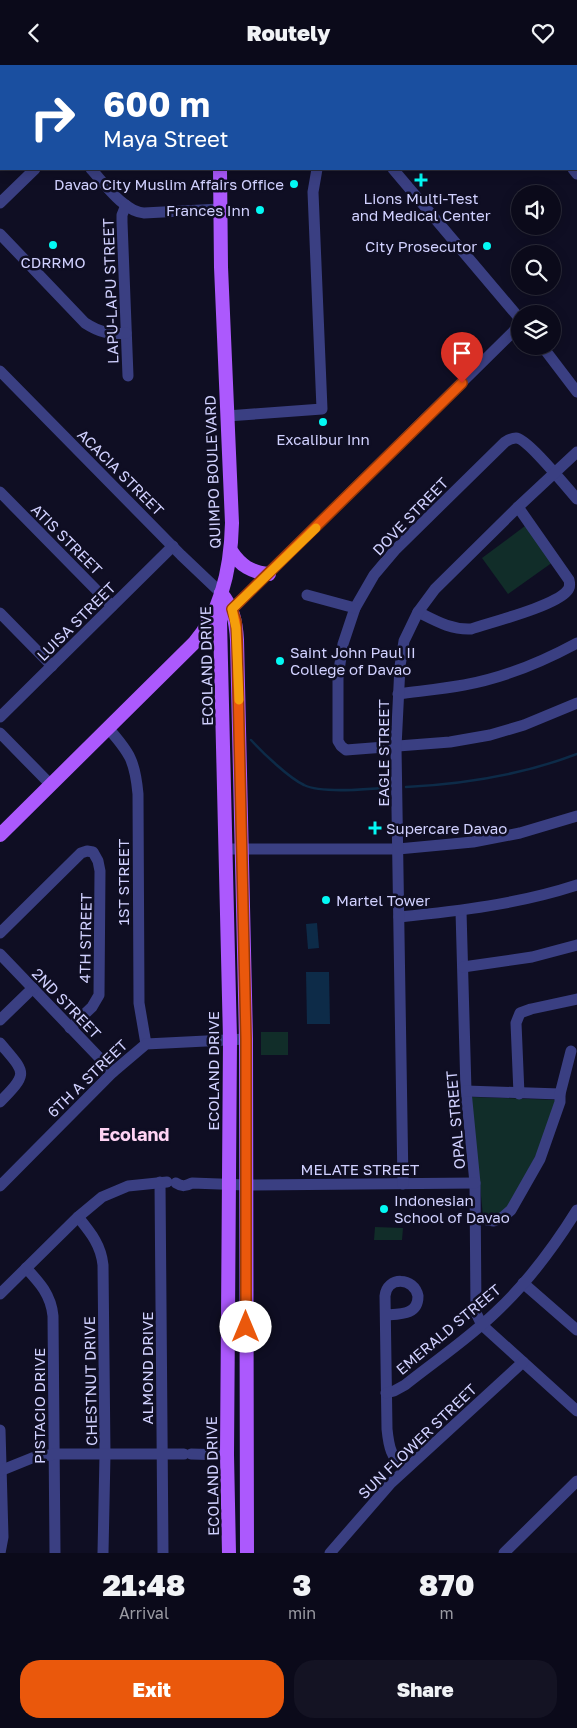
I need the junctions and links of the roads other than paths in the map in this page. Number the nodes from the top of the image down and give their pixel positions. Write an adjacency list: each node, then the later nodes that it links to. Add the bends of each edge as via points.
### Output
1 (34, 170): 6 (street)
2 (92, 170): 7 (street)
3 (220, 170): 8 (main road, QUIMPO BOULEVARD)
4 (317, 170): 17 (street, via 313,191 322,409)
5 (394, 170): 10 (street)
6 (0, 203)
7 (126, 205): 8 (street, via 139,212); 11 (street, LAPU-LAPU STREET, via 122,215)
8 (220, 209): 17 (main road, QUIMPO BOULEVARD)
9 (0, 234): 11 (street, via 85,323 106,333)
10 (511, 308)
11 (126, 333): 15 (street, LAPU-LAPU STREET)
12 (511, 334): 25 (street)
13 (549, 355): 16 (street)
14 (0, 371): 23 (street, ACACIA STREET)
15 (128, 377)
16 (577, 392)
17 (227, 416): 24 (main road, QUIMPO BOULEVARD)
18 (577, 452): 19 (street, EAGLE STREET)
19 (554, 472): 21 (street); 22 (street, EAGLE STREET); 29 (street, DOVE STREET, via 519,438 504,442 396,549 374,575)
20 (0, 492): 28 (street, ATIS STREET)
21 (577, 499)
22 (518, 507): 31 (street, EAGLE STREET, via 435,589); 31 (street, via 569,580 568,591 539,607 471,629 448,627)
23 (173, 546): 26 (street, ACACIA STREET); 28 (street, LUISA STREET)
24 (231, 551): 25 (main road, via 245,567); 26 (main road, QUIMPO BOULEVARD)
25 (269, 574): 30 (street)
26 (221, 593): 30 (main road, ECOLAND DRIVE); 33 (main road, ECOLAND DRIVE); 34 (main road, QUIMPO BOULEVARD)
27 (307, 595): 29 (street)
28 (112, 606): 36 (street, LUISA STREET)
29 (354, 608): 42 (street, DOVE STREET, via 342,643 338,677 338,741 346,750)
30 (232, 609): 33 (street); 48 (main road, ECOLAND DRIVE, via 237,640)
31 (418, 612): 37 (street, EAGLE STREET, via 404,641)
32 (0, 613): 36 (street)
33 (220, 621): 34 (street); 46 (main road, ECOLAND DRIVE)
34 (197, 639): 40 (main road, QUIMPO BOULEVARD)
35 (577, 643): 37 (street, via 560,653 491,679)
36 (52, 666): 39 (street, LUISA STREET)
37 (398, 694): 42 (street, EAGLE STREET)
38 (577, 703): 42 (street, via 490,735)
39 (0, 717)
40 (108, 728): 43 (main road, QUIMPO BOULEVARD); 63 (street, 1ST STREET, via 128,752 136,776 139,1003)
41 (0, 733): 43 (street)
42 (396, 747): 47 (street, EAGLE STREET)
43 (51, 785): 45 (main road, QUIMPO BOULEVARD)
44 (577, 817): 47 (street, via 473,842)
45 (0, 835)
46 (226, 849): 48 (street); 60 (main road, ECOLAND DRIVE)
47 (398, 849): 48 (street); 51 (street, EAGLE STREET)
48 (243, 850): 61 (main road, ECOLAND DRIVE)
49 (577, 885): 50 (street)
50 (461, 911): 51 (street); 55 (street, OPAL STREET)
51 (399, 917): 73 (street, EAGLE STREET)
52 (0, 933): 59 (street, 4TH STREET, via 81,853 93,852 100,871 99,995 92,1007)
53 (577, 945): 55 (street, via 532,957)
54 (0, 954): 56 (street, 2ND STREET)
55 (463, 967): 66 (street, OPAL STREET)
56 (33, 988): 58 (street); 59 (street, 2ND STREET)
57 (577, 999): 67 (street, via 520,1013 516,1023)
58 (0, 1020)
59 (70, 1028): 65 (street, 2ND STREET)
60 (230, 1039): 61 (street, 6TH A STREET); 63 (street, 6TH A STREET); 72 (main road, ECOLAND DRIVE)
61 (246, 1039): 74 (main road, ECOLAND DRIVE)
62 (0, 1043): 69 (street, via 19,1066 21,1074 19,1082)
63 (146, 1044): 65 (street, 6TH A STREET)
64 (571, 1051): 68 (street)
65 (112, 1072): 75 (street, 6TH A STREET)
66 (466, 1091): 67 (street); 71 (street, OPAL STREET)
67 (519, 1094): 68 (street)
68 (560, 1094): 78 (street, via 540,1159 511,1210 494,1221)
69 (0, 1102)
70 (160, 1182): 72 (street, MELATE STREET, via 180,1186 192,1183); 77 (street, MELATE STREET, via 113,1191); 92 (street, ALMOND DRIVE)
71 (475, 1183): 73 (street, MELATE STREET); 78 (street, OPAL STREET)
72 (229, 1184): 74 (street, MELATE STREET); 93 (main road, ECOLAND DRIVE)
73 (403, 1184): 74 (street, MELATE STREET)
74 (246, 1185): 103 (main road, ECOLAND DRIVE)
75 (0, 1186)
76 (577, 1210): 80 (street, EMERALD STREET)
77 (78, 1217): 79 (street, MELATE STREET); 91 (street, CHESTNUT DRIVE, via 95,1238 102,1255)
78 (476, 1218): 83 (street, OPAL STREET, via 475,1307)
79 (26, 1268): 81 (street, MELATE STREET); 90 (street, PISTACIO DRIVE, via 44,1287 52,1304)
80 (523, 1283): 83 (street, EMERALD STREET); 84 (street)
81 (0, 1294)
82 (386, 1315): 86 (street)
83 (482, 1325): 85 (street); 86 (street, EMERALD STREET, via 405,1385)
84 (577, 1330)
85 (523, 1362): 88 (street); 95 (street, SUN FLOWER STREET)
86 (386, 1393): 95 (street, via 388,1445)
87 (577, 1393): 88 (street)
88 (573, 1407)
89 (0, 1430): 94 (street)
90 (54, 1454): 91 (street); 94 (street, via 32,1458); 99 (street, PISTACIO DRIVE)
91 (106, 1454): 92 (street); 100 (street, CHESTNUT DRIVE)
92 (162, 1454): 93 (street); 101 (street, ALMOND DRIVE)
93 (227, 1455): 102 (main road, ECOLAND DRIVE)
94 (1, 1470): 98 (street, via 3,1537)
95 (404, 1470): 97 (street, SUN FLOWER STREET)
96 (577, 1481): 104 (street)
97 (333, 1549)
98 (0, 1553)
99 (54, 1553)
100 (103, 1553)
101 (163, 1553)
102 (229, 1553)
103 (247, 1553)
104 (504, 1553)

